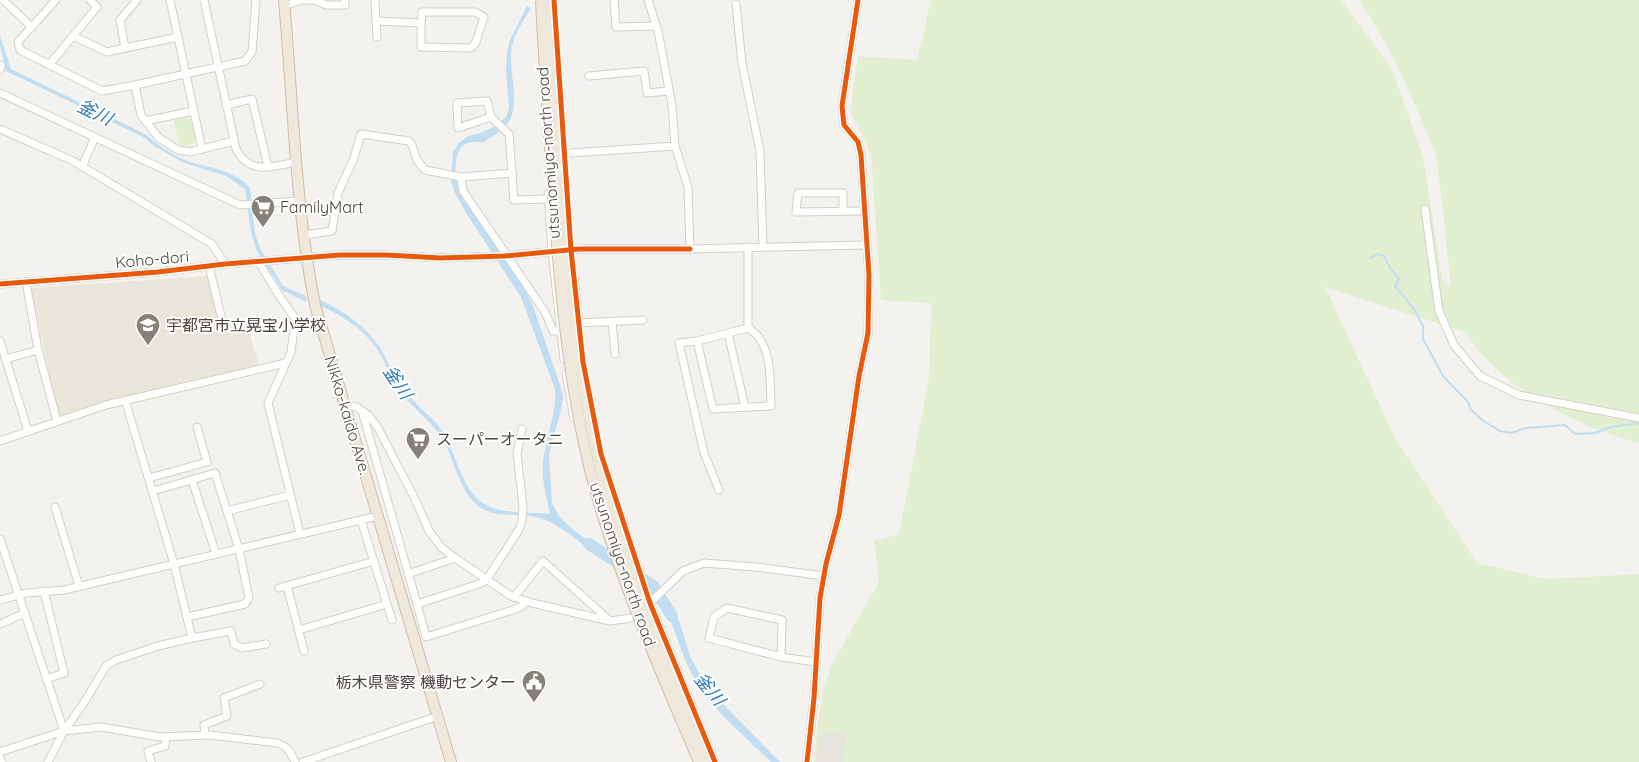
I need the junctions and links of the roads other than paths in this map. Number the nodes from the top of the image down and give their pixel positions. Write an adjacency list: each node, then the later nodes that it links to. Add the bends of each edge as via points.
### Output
1 (3, 0): 21 (street)
2 (56, 0): 21 (street)
3 (90, 0): 22 (street, via 97,7)
4 (137, 0): 25 (street, via 120,20)
5 (170, 0): 23 (street)
6 (204, 0): 28 (street)
7 (256, 0): 28 (street, via 252,52 245,61)
8 (345, 0): 16 (street, via 345,5 326,5 314,0)
9 (375, 0): 18 (street)
10 (539, 0): 61 (street); 150 (highway, utsunomiya-north road, bridge, via 560,290 581,428 595,489 634,606)
11 (550, 0): 151 (highway, utsunomiya-north road, bridge, via 570,290 590,425 621,542)
12 (554, 0): 60 (street)
13 (614, 0): 20 (street, via 616,27)
14 (648, 0): 20 (street)
15 (858, 0): 54 (street, via 842,106 844,124 858,142 861,155)
16 (284, 3): 45 (highway, Nikko-kaido Ave.)
17 (736, 4): 58 (street, via 742,63 760,151)
18 (376, 21): 19 (street); 24 (street)
19 (421, 23): 19 (street, via 421,47 471,48 484,17 475,12 422,12)
20 (656, 26): 33 (street)
21 (32, 27): 27 (street, via 18,42 20,50)
22 (73, 36): 25 (street, via 107,52); 27 (street)
23 (178, 37): 25 (street); 30 (street)
24 (377, 37)
25 (125, 48)
26 (0, 65): 29 (street)
27 (50, 65): 32 (street, via 102,91)
28 (218, 67): 30 (street); 35 (street)
29 (0, 70)
30 (186, 74): 32 (street); 36 (street)
31 (589, 76): 33 (street, via 644,71 647,93)
32 (134, 84): 38 (street)
33 (669, 91): 42 (street)
34 (0, 93): 40 (street)
35 (226, 105): 41 (street); 47 (street, via 252,99)
36 (194, 111): 38 (street); 43 (street)
37 (491, 117): 37 (street, via 487,101 457,103 458,128); 48 (street, via 509,134)
38 (145, 121): 43 (street, via 158,137 178,150)
39 (0, 129): 46 (street)
40 (95, 137): 46 (street); 51 (street, via 240,205)
41 (234, 141): 43 (street); 47 (street, via 245,161 252,166)
42 (675, 146): 44 (street); 59 (street, via 688,187)
43 (202, 149)
44 (571, 153)
45 (297, 162): 47 (street); 51 (highway, Nikko-kaido Ave.)
46 (82, 166): 65 (street, via 212,244)
47 (268, 167)
48 (512, 173): 49 (street); 50 (street, via 514,200)
49 (461, 177): 55 (street, via 425,170 409,141 361,134 338,193 332,231); 62 (street, via 463,191)
50 (544, 199)
51 (301, 201): 55 (highway, Nikko-kaido Ave.)
52 (1425, 208): 88 (street, via 1439,311 1454,345 1480,376 1519,395)
53 (843, 211): 53 (street, via 796,212 798,193 843,193); 54 (street)
54 (864, 211): 56 (street)
55 (305, 235): 63 (highway, Nikko-kaido Ave.)
56 (866, 246): 58 (street, Koho-dori); 111 (street, via 868,333 858,376 839,515)
57 (748, 247): 58 (street, Koho-dori); 59 (street, Koho-dori); 75 (street)
58 (763, 247)
59 (690, 248): 60 (street, Koho-dori)
60 (571, 250): 61 (street, Koho-dori); 73 (street)
61 (552, 251): 62 (street, Koho-dori); 76 (street)
62 (508, 256): 63 (street, Koho-dori, via 441,258 361,254); 76 (street, via 545,312 553,331)
63 (307, 258): 64 (street, Koho-dori); 69 (highway, Nikko-kaido Ave.)
64 (263, 261): 65 (street, Koho-dori); 72 (street, via 285,308)
65 (225, 264): 66 (street, Koho-dori)
66 (209, 266): 67 (street, Koho-dori); 74 (street)
67 (26, 282): 68 (street, Koho-dori); 80 (street)
68 (0, 284)
69 (318, 319): 72 (street); 85 (highway, Nikko-kaido Ave.)
70 (643, 320): 71 (street)
71 (612, 322): 73 (street); 81 (street)
72 (298, 323): 83 (street)
73 (579, 323): 121 (street, via 583,362 601,454)
74 (224, 324)
75 (748, 328): 77 (street); 86 (street, via 755,332 766,352 771,406)
76 (560, 331): 125 (street, via 570,400 590,482)
77 (728, 334): 79 (street); 86 (street)
78 (0, 341): 82 (street)
79 (697, 341): 86 (street, via 713,409); 96 (street, via 679,343 704,453)
80 (38, 350): 82 (street); 89 (street)
81 (614, 354)
82 (6, 359): 92 (street)
83 (286, 363): 84 (street); 98 (street, via 268,403)
84 (125, 400): 89 (street); 94 (street)
85 (345, 404): 87 (street); 101 (highway, Nikko-kaido Ave.)
86 (745, 407)
87 (362, 410): 107 (street, via 377,426 429,531); 110 (street)
88 (1639, 418)
89 (57, 421): 92 (street)
90 (197, 426): 94 (street, via 207,462)
91 (522, 429): 112 (street, via 518,453 522,520)
92 (28, 431): 93 (street)
93 (0, 440)
94 (149, 478): 97 (street)
95 (192, 480): 97 (street); 100 (street, via 215,473); 106 (street)
96 (719, 490)
97 (153, 491): 109 (street)
98 (290, 495): 100 (street); 103 (street)
99 (55, 507): 113 (street)
100 (227, 512): 105 (street)
101 (378, 516): 102 (street); 138 (highway, Nikko-kaido Ave.)
102 (361, 520): 103 (street); 108 (street)
103 (300, 534): 105 (street)
104 (0, 539): 117 (street)
105 (238, 549): 106 (street); 126 (street, via 249,598 245,604)
106 (216, 554): 109 (street)
107 (455, 558): 110 (street); 112 (street)
108 (374, 561): 114 (street); 122 (street)
109 (174, 564): 113 (street); 126 (street)
110 (408, 574): 123 (street)
111 (824, 576): 121 (street, via 704,563 683,571); 135 (street)
112 (487, 579): 118 (street); 123 (street)
113 (80, 586): 116 (street)
114 (287, 586): 115 (street); 130 (street)
115 (279, 588)
116 (44, 591): 117 (street); 136 (street, via 64,673)
117 (19, 594): 119 (street); 124 (street)
118 (514, 597): 120 (street); 128 (street, via 543,561)
119 (0, 600)
120 (527, 601): 123 (street, via 516,609 426,637); 128 (street)
121 (652, 601): 125 (street); 152 (street)
122 (387, 604): 127 (street); 130 (street)
123 (416, 604)
124 (25, 612): 129 (street); 136 (street)
125 (634, 615): 128 (street); 150 (street)
126 (187, 617): 131 (street)
127 (392, 620)
128 (610, 621)
129 (0, 624)
130 (299, 630): 133 (street)
131 (192, 638): 132 (street, via 231,631 234,644 242,648); 139 (street, via 158,646 106,666)
132 (266, 644)
133 (304, 651)
134 (781, 657): 134 (street, via 709,638 714,617 727,608 782,620); 135 (street)
135 (816, 662): 153 (street)
136 (46, 679): 139 (street)
137 (260, 684): 140 (street, via 224,698 227,716 204,725)
138 (438, 716): 148 (street); 149 (highway, Nikko-kaido Ave.)
139 (64, 731): 141 (street, via 101,727); 142 (street); 145 (street)
140 (205, 736): 141 (street); 147 (street, via 285,745)
141 (166, 737): 146 (street, via 165,746 148,751)
142 (0, 752)
143 (0, 758): 144 (street)
144 (2, 762)
145 (48, 762)
146 (151, 762)
147 (295, 762)
148 (302, 762)
149 (451, 762)
150 (697, 762)
151 (709, 762)
152 (715, 762)
153 (807, 762)

